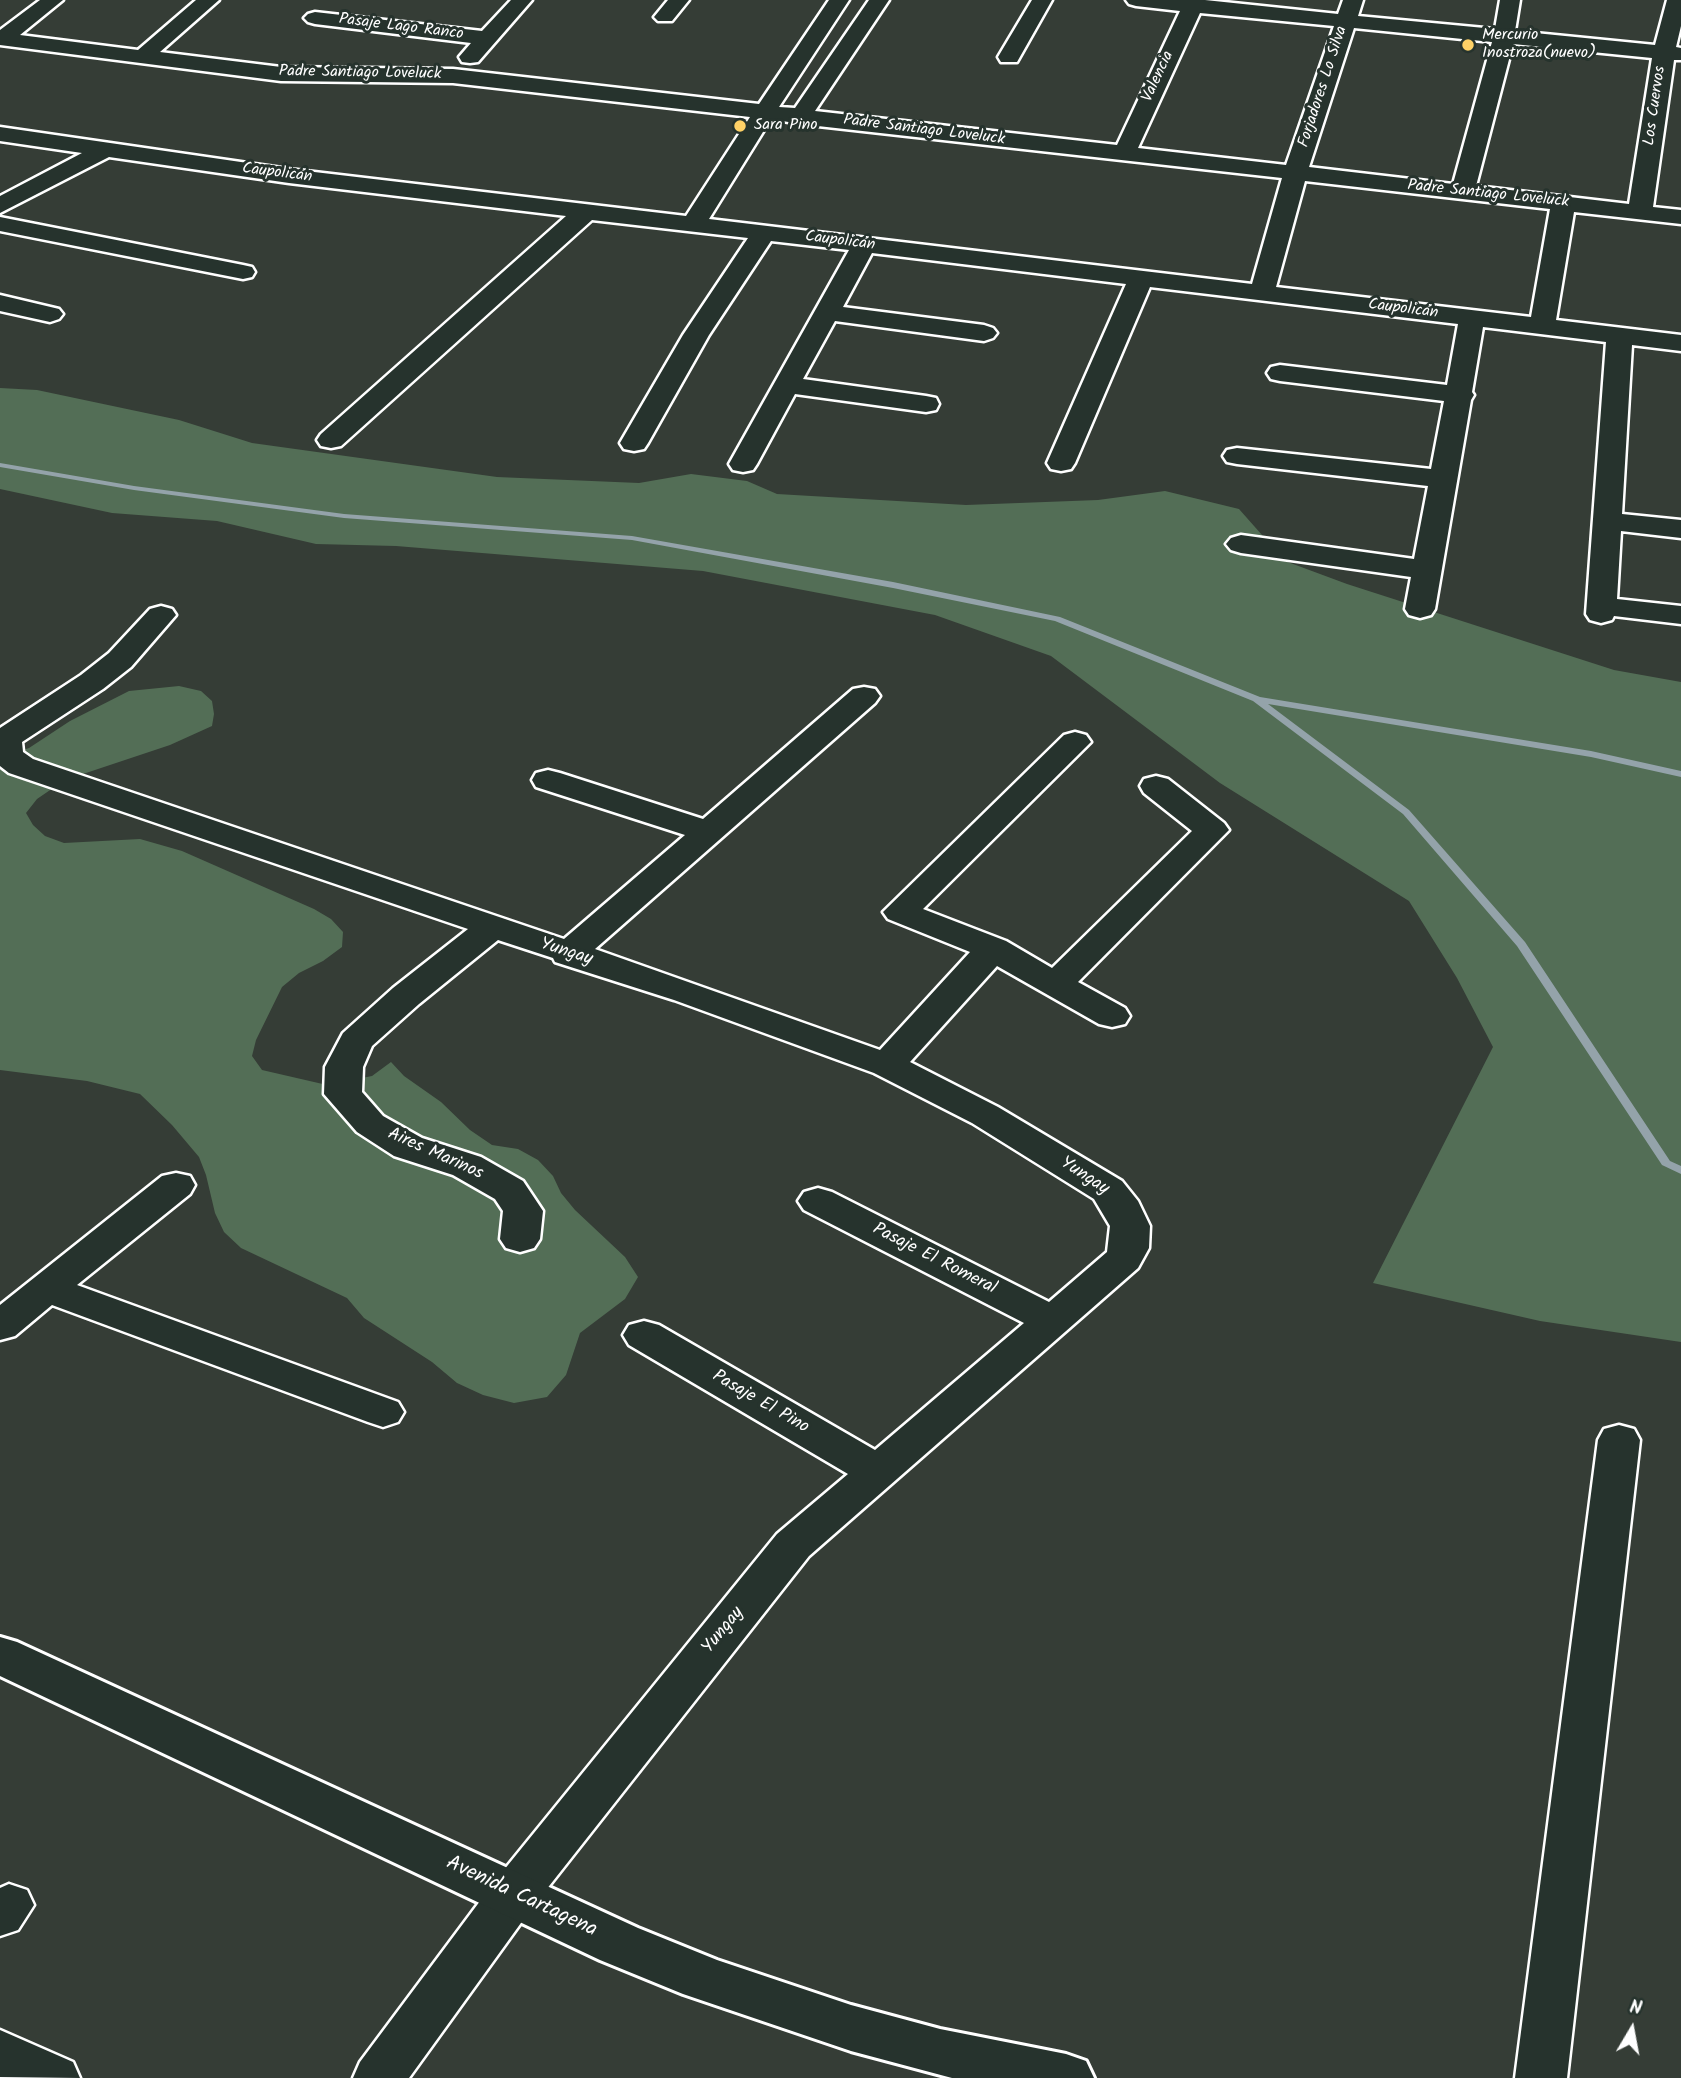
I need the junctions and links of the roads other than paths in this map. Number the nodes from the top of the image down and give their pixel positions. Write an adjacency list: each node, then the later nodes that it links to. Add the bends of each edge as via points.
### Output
1 (53, 0): 17 (street)
2 (209, 0): 20 (street)
3 (522, 0): 16 (street)
4 (679, 0): 13 (street)
5 (839, 0): 22 (street)
6 (879, 0): 23 (street)
7 (1042, 0): 19 (street)
8 (1136, 0): 11 (street)
9 (1510, 0): 15 (street)
10 (1676, 0): 18 (street, Los Cuervos)
11 (1194, 2): 12 (street); 26 (street, Valencia)
12 (1349, 10): 15 (street); 27 (street, Forjadores Lo Silva)
13 (665, 17)
14 (315, 19): 16 (street, Pasaje Lago Ranco)
15 (1504, 36): 18 (street); 28 (street)
16 (487, 38): 21 (street)
17 (6, 45): 20 (street, Padre Santiago Loveluck)
18 (1672, 53): 32 (street, Los Cuervos)
19 (1009, 57)
20 (141, 58): 21 (street, Padre Santiago Loveluck, via 291,74)
21 (453, 76): 22 (street, Padre Santiago Loveluck)
22 (764, 113): 23 (street, Padre Santiago Loveluck); 34 (street)
23 (800, 117): 26 (street, Padre Santiago Loveluck)
24 (0, 134): 25 (street, Caupolicán)
25 (104, 150): 30 (street); 31 (street, Caupolicán)
26 (1124, 154): 27 (street, Padre Santiago Loveluck)
27 (1295, 174): 28 (street, Padre Santiago Loveluck); 40 (street, Forjadores Lo Silva)
28 (1462, 192): 29 (street, Padre Santiago Loveluck)
29 (1563, 204): 32 (street, Padre Santiago Loveluck); 45 (street)
30 (0, 206)
31 (588, 210): 34 (street, Caupolicán); 53 (street)
32 (1640, 212): 33 (street, Padre Santiago Loveluck)
33 (1681, 216)
34 (694, 223): 36 (street, Caupolicán)
35 (0, 224): 38 (street)
36 (765, 232): 37 (street, Caupolicán); 54 (street, via 696,334)
37 (864, 245): 39 (street, Caupolicán); 42 (street)
38 (243, 272)
39 (1141, 278): 40 (street, Caupolicán); 56 (street)
40 (1262, 293): 44 (street, Caupolicán)
41 (0, 303): 43 (street)
42 (826, 312): 46 (street); 50 (street)
43 (50, 314)
44 (1472, 318): 45 (street, Caupolicán); 51 (street)
45 (1542, 326): 47 (street, Caupolicán)
46 (984, 333)
47 (1618, 335): 48 (street, Caupolicán); 59 (street)
48 (1681, 343)
49 (1280, 373): 51 (street)
50 (786, 385): 52 (street); 57 (street)
51 (1461, 395): 58 (street)
52 (926, 404)
53 (331, 440)
54 (634, 443)
55 (1237, 456): 58 (street)
56 (1061, 463)
57 (743, 464)
58 (1444, 479): 62 (street)
59 (1608, 521): 60 (street); 64 (street)
60 (1681, 529)
61 (1241, 544): 62 (street)
62 (1427, 570): 63 (street)
63 (1420, 609)
64 (1601, 610): 66 (street)
65 (161, 615): 72 (street, Yungay, via 120,660 10,736 7,756 32,770)
66 (1681, 615)
67 (864, 696): 71 (street)
68 (1075, 742): 73 (street, via 900,912)
69 (548, 780): 71 (street)
70 (1156, 786): 75 (street, via 1212,831)
71 (708, 831): 74 (street)
72 (491, 928): 74 (street, Yungay); 80 (street, Aires Marinos, via 356,1041 344,1067 343,1094 370,1124 408,1147 467,1166 509,1190 523,1211)
73 (993, 949): 75 (street); 77 (street)
74 (568, 954): 77 (street, Yungay)
75 (1055, 985): 76 (street)
76 (1112, 1016)
77 (887, 1065): 82 (street, Yungay, via 985,1115 1108,1190 1118,1201 1130,1226 1124,1259)
78 (176, 1185): 81 (street)
79 (818, 1201): 82 (street, Pasaje El Romeral)
80 (520, 1239)
81 (48, 1290): 83 (street); 85 (street)
82 (1051, 1320): 87 (street, Yungay)
83 (0, 1326)
84 (644, 1335): 87 (street, Pasaje El Pino)
85 (383, 1412)
86 (1619, 1440): 94 (street)
87 (877, 1471): 89 (street, Yungay, via 793,1545)
88 (0, 1655): 89 (main road, Avenida Cartagena)
89 (513, 1895): 91 (main road, Avenida Cartagena, via 702,1978 800,2011 940,2052); 93 (street, Yungay)
90 (0, 2052): 92 (street)
91 (1059, 2077)
92 (54, 2078)
93 (379, 2078)
94 (1541, 2078)

